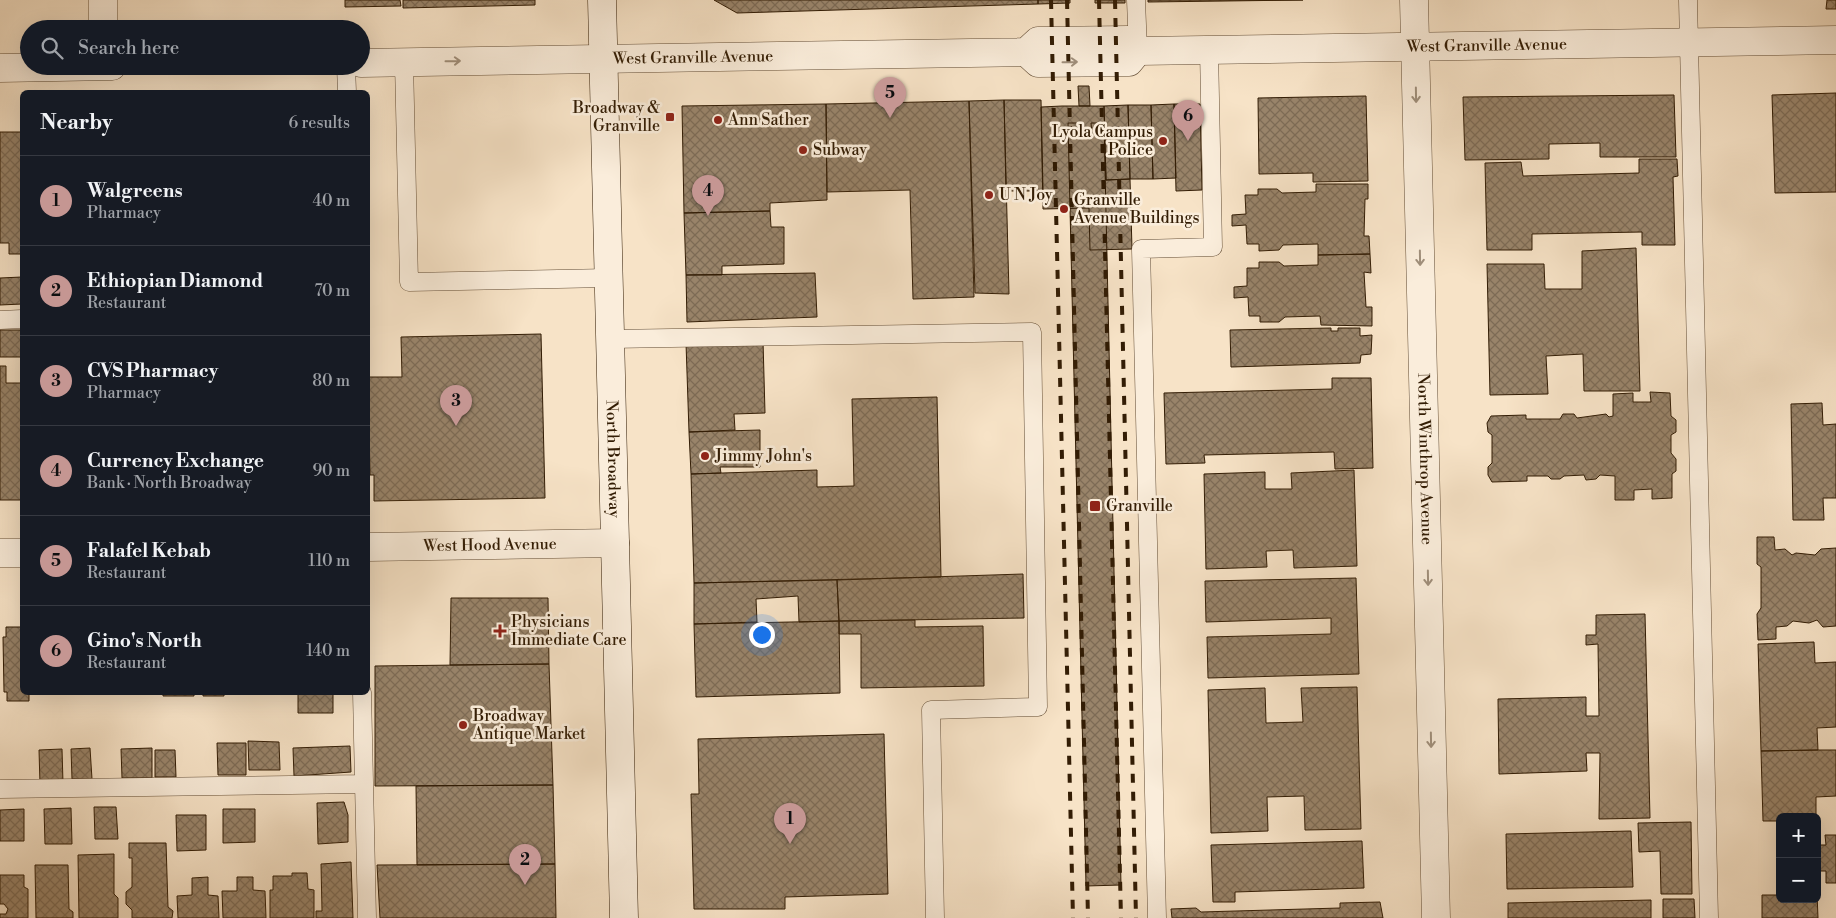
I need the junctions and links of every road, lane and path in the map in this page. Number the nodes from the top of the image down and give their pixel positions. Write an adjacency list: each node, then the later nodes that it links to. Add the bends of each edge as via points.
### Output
1 (103, 0): 6 (street)
2 (602, 0): 12 (street, North Broadway)
3 (1136, 0): 11 (lane)
4 (1414, 0): 9 (street, North Winthrop Avenue)
5 (1688, 0): 8 (lane)
6 (103, 20)
7 (1836, 40): 8 (street, West Granville Avenue)
8 (1688, 42): 9 (street, West Granville Avenue); 35 (lane)
9 (1415, 46): 10 (street, West Granville Avenue); 34 (street, North Winthrop Avenue, one-way to 34)
10 (1209, 50): 11 (street, West Granville Avenue); 33 (lane, via 1213,247 1141,249)
11 (1138, 51): 12 (street, West Granville Avenue, via 1129,62 1038,63 1026,52)
12 (603, 59): 14 (street, West Granville Avenue, one-way to 12); 19 (street, North Broadway)
13 (370, 62): 14 (street, West Granville Avenue)
14 (404, 62): 19 (lane, via 409,282)
15 (0, 68): 16 (street)
16 (20, 68)
17 (346, 75): 18 (lane)
18 (347, 90)
19 (608, 278): 22 (street, North Broadway)
20 (20, 319): 21 (lane)
21 (0, 320)
22 (610, 339): 23 (street, North Broadway); 32 (lane, via 1032,332 1038,707 931,710)
23 (615, 543): 24 (street, West Hood Avenue); 31 (street, North Broadway)
24 (370, 548)
25 (0, 553): 26 (street)
26 (20, 553)
27 (362, 695): 28 (lane)
28 (364, 784): 29 (lane); 30 (lane)
29 (0, 789)
30 (367, 918)
31 (624, 918)
32 (935, 918)
33 (1157, 918)
34 (1436, 918)
35 (1709, 918)

